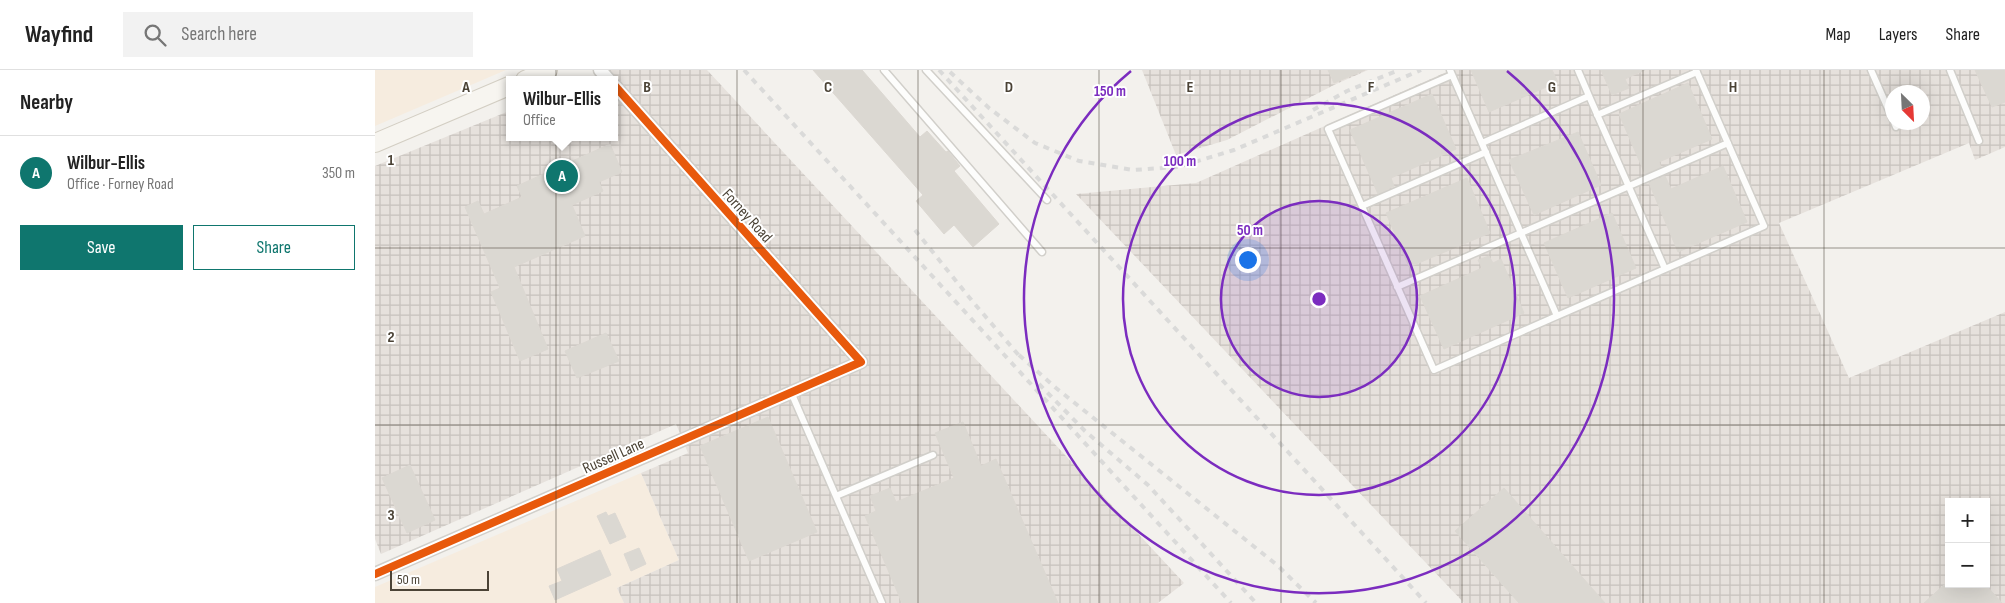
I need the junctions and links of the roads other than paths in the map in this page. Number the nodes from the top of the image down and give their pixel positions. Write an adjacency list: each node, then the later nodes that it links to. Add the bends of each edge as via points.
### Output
1 (548, 70): 9 (main road)
2 (884, 70): 24 (lane)
3 (926, 70): 21 (lane)
4 (1578, 70): 12 (lane)
5 (1871, 70): 13 (lane)
6 (1950, 70): 15 (lane)
7 (1697, 71): 14 (lane); 18 (lane)
8 (1451, 72): 17 (lane); 22 (lane, via 1328,129)
9 (534, 76)
10 (506, 87): 16 (main road)
11 (618, 89): 28 (street, Forney Road)
12 (1589, 96): 14 (lane); 17 (lane)
13 (1885, 102)
14 (1597, 115): 20 (lane)
15 (1979, 141)
16 (375, 143)
17 (1481, 143): 19 (lane)
18 (1728, 143): 20 (lane); 25 (lane, via 1764,226)
19 (1486, 152): 22 (lane); 23 (lane)
20 (1629, 186): 23 (lane); 25 (lane)
21 (1047, 200)
22 (1362, 206): 26 (lane)
23 (1521, 233): 26 (lane); 27 (lane)
24 (1042, 252)
25 (1665, 270): 27 (lane)
26 (1397, 287): 27 (lane, via 1434,370)
27 (1557, 316)
28 (861, 362): 29 (street, Russell Lane)
29 (791, 392): 31 (lane); 32 (street, Russell Lane)
30 (933, 455): 31 (lane)
31 (836, 496): 33 (lane)
32 (375, 574)
33 (882, 603)

